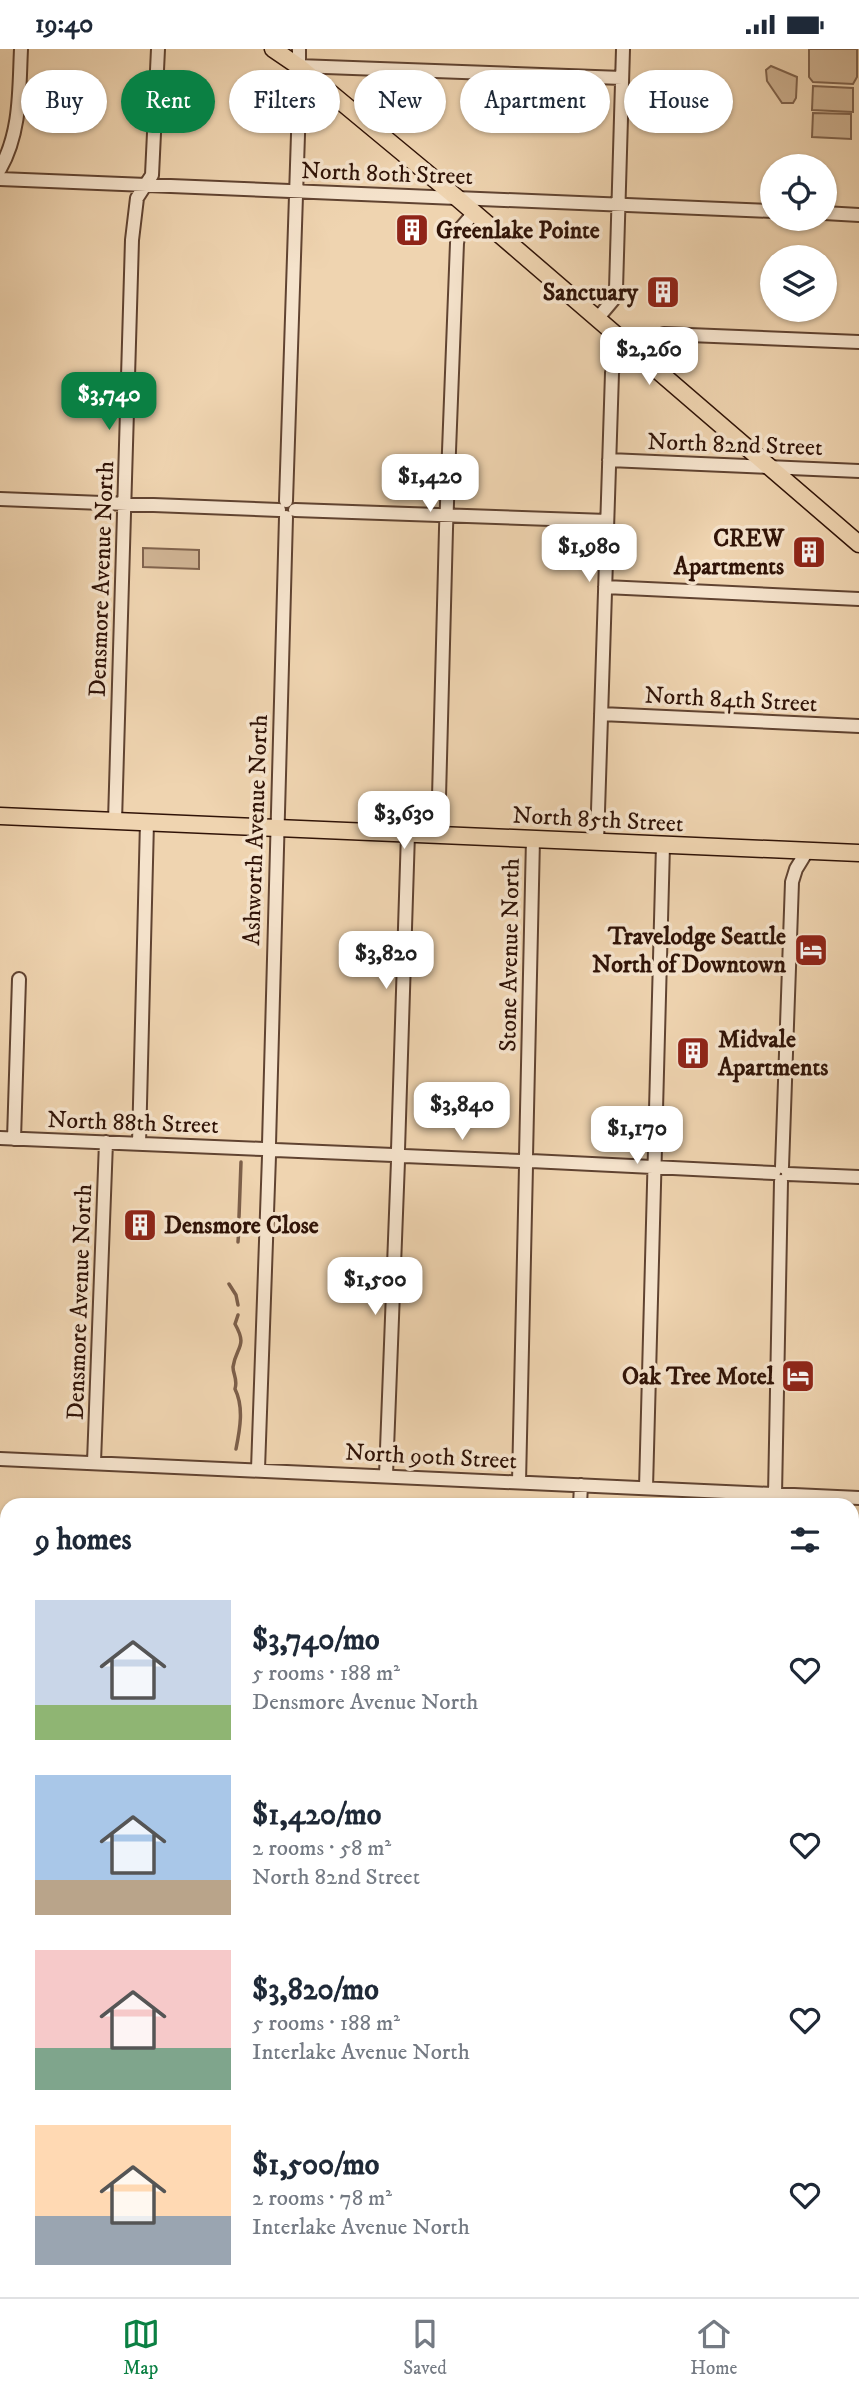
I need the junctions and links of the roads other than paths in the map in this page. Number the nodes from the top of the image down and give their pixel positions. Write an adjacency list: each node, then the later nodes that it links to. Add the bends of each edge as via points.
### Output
1 (21, 49): 8 (street, via 17,122)
2 (158, 49): 10 (street, Densmore Avenue North, via 152,175)
3 (273, 49): 6 (main road)
4 (299, 49): 6 (street, Ashworth Avenue North)
5 (623, 49): 7 (street)
6 (298, 66): 7 (street); 11 (street, Ashworth Avenue North); 12 (main road)
7 (622, 78): 13 (street)
8 (0, 169)
9 (0, 179): 10 (street, North 80th Street)
10 (146, 184): 11 (street, North 80th Street); 26 (street, Densmore Avenue North, via 134,212)
11 (295, 190): 12 (street, North 80th Street); 27 (street, Ashworth Avenue North)
12 (456, 197): 13 (street, North 80th Street); 15 (main road)
13 (618, 204): 14 (street, North 80th Street); 18 (street, via 615,295)
14 (760, 210)
15 (474, 212): 18 (main road); 28 (street, via 457,238)
16 (837, 214): 17 (street)
17 (859, 215)
18 (597, 319): 20 (main road)
19 (859, 342): 21 (street, via 664,334)
20 (626, 343): 21 (main road); 22 (street, via 612,367)
21 (640, 355): 23 (main road)
22 (609, 460): 23 (street, North 82nd Street); 29 (street)
23 (770, 467): 24 (street, North 82nd Street); 30 (main road)
24 (859, 471)
25 (0, 499): 26 (street)
26 (124, 503): 27 (street); 36 (street, Densmore Avenue North)
27 (286, 509): 28 (street); 38 (street, Ashworth Avenue North)
28 (447, 515): 29 (street); 40 (street)
29 (607, 521): 31 (street)
30 (859, 544)
31 (605, 587): 32 (street); 33 (street)
32 (859, 600)
33 (601, 714): 34 (street, North 84th Street); 42 (street)
34 (859, 726)
35 (0, 816): 36 (main road, North 85th Street)
36 (115, 821): 37 (main road, North 85th Street)
37 (147, 822): 38 (main road, North 85th Street); 50 (street)
38 (276, 827): 39 (main road, North 85th Street); 51 (street, Ashworth Avenue North)
39 (408, 833): 40 (main road, North 85th Street); 52 (street)
40 (438, 835): 41 (main road, North 85th Street)
41 (533, 839): 42 (main road, North 85th Street); 53 (street, Stone Avenue North)
42 (597, 842): 43 (main road, North 85th Street)
43 (663, 845): 44 (main road, North 85th Street); 54 (street)
44 (807, 851): 45 (main road, North 85th Street); 55 (street, via 792,882)
45 (859, 853)
46 (19, 979): 48 (street)
47 (0, 1138): 48 (street, North 88th Street)
48 (14, 1139): 49 (street, North 88th Street)
49 (106, 1142): 50 (street, North 88th Street); 58 (street, Densmore Avenue North)
50 (139, 1144): 51 (street, North 88th Street)
51 (269, 1150): 52 (street, North 88th Street); 59 (street, Ashworth Avenue North)
52 (398, 1156): 53 (street, North 88th Street); 60 (street)
53 (526, 1161): 54 (street, North 88th Street); 61 (street, Stone Avenue North)
54 (654, 1168): 55 (street, North 88th Street); 63 (street)
55 (781, 1174): 56 (street, North 88th Street); 64 (street)
56 (859, 1177)
57 (0, 1459): 58 (street, North 90th Street)
58 (94, 1462): 59 (street, North 90th Street)
59 (258, 1469): 60 (street, North 90th Street)
60 (386, 1475): 61 (street, North 90th Street)
61 (519, 1482): 62 (street, North 90th Street)
62 (581, 1485): 63 (street, North 90th Street); 65 (street)
63 (646, 1488): 64 (street, North 90th Street)
64 (775, 1495): 66 (street, North 90th Street)
65 (580, 1498)
66 (838, 1498)

